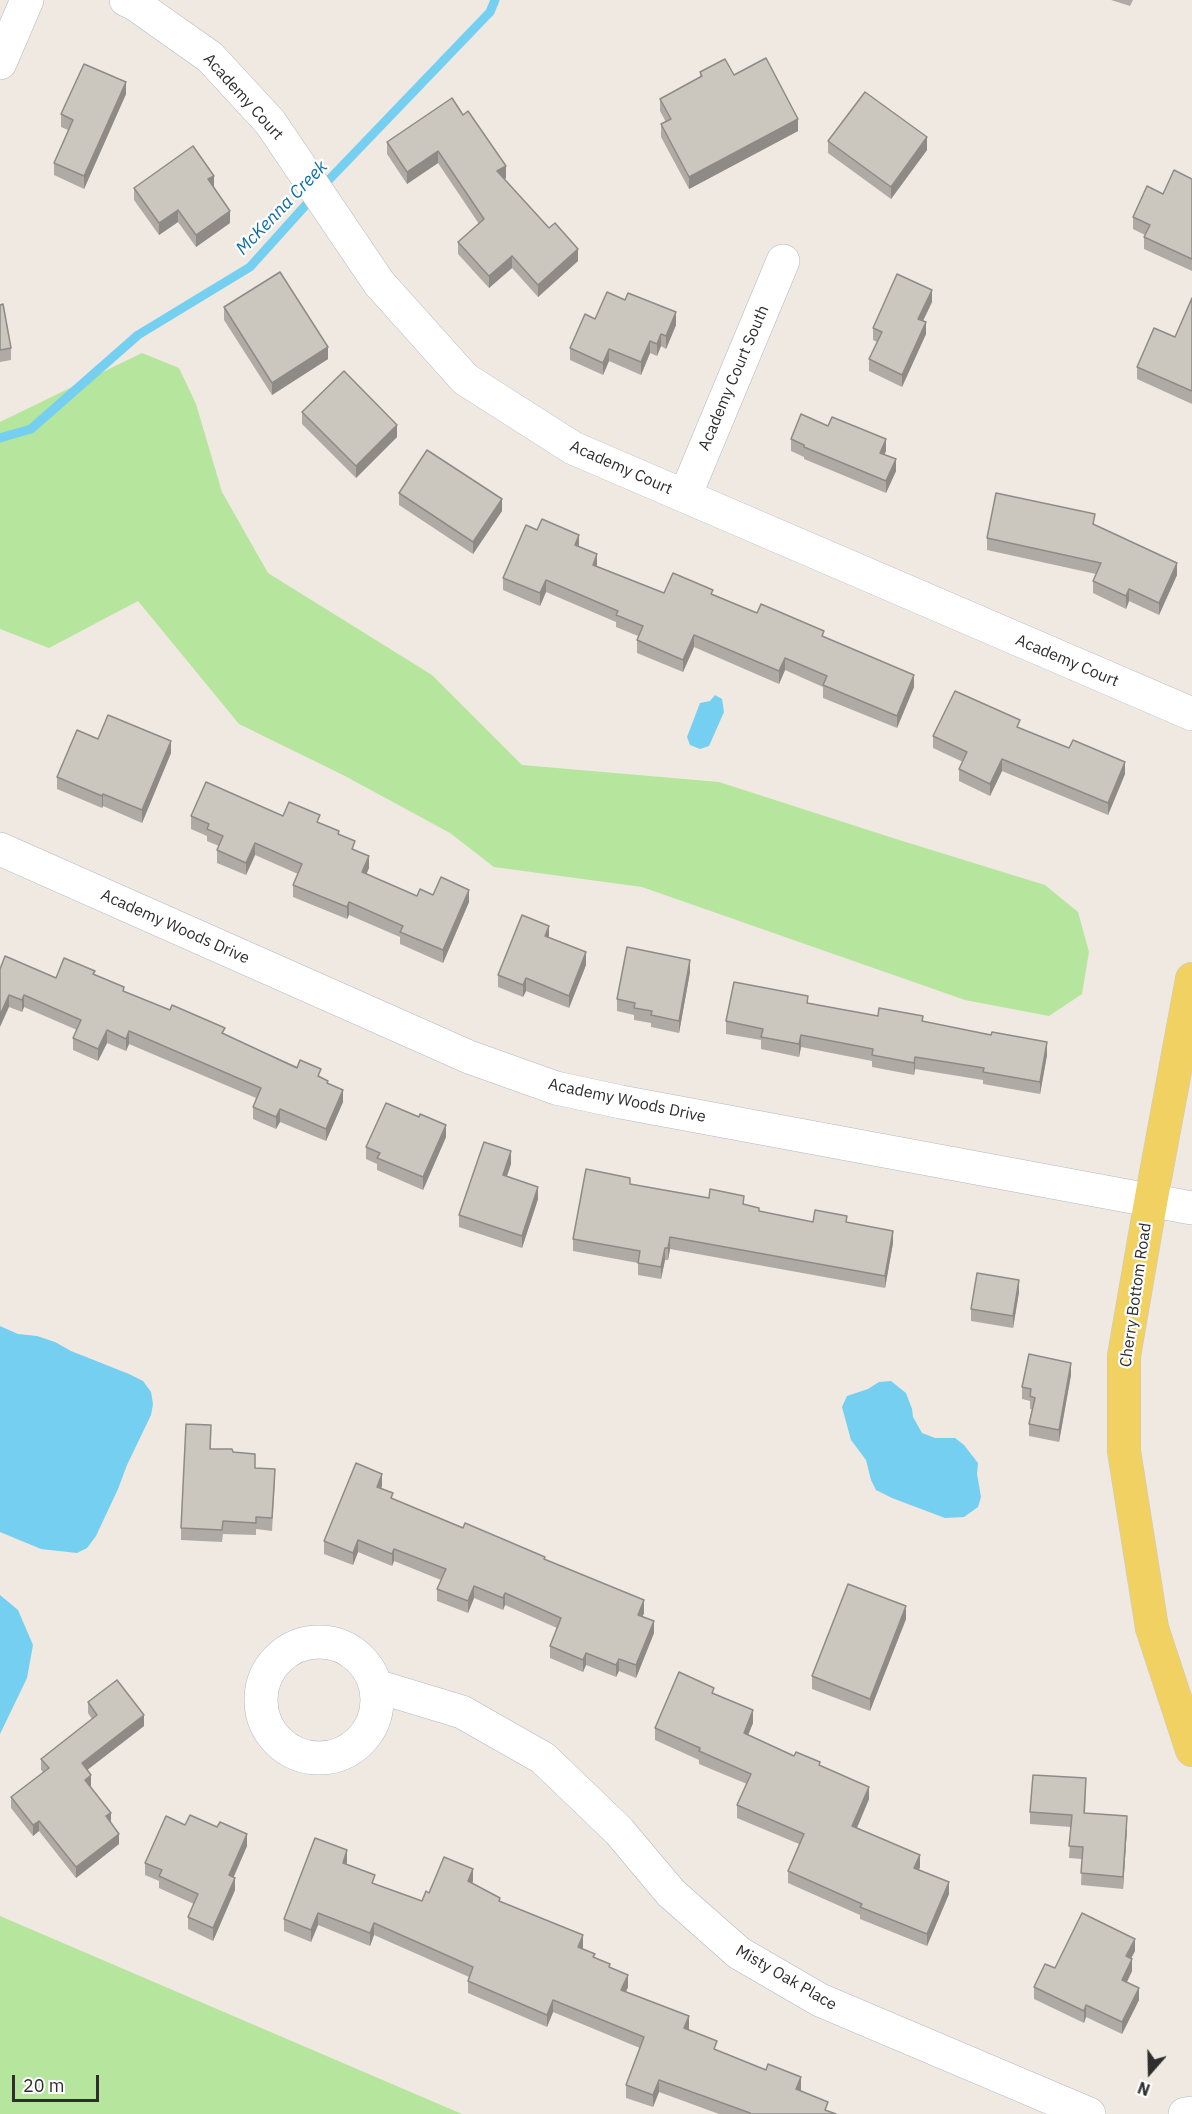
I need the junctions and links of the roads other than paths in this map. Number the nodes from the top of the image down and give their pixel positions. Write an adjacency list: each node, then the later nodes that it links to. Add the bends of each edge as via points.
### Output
1 (27, 0): 3 (street)
2 (126, 0): 5 (street, Academy Court, via 210,57 270,122 380,283 465,379 573,448)
3 (0, 63)
4 (783, 261): 5 (street, Academy Court South)
5 (685, 496): 6 (street, Academy Court)
6 (1192, 714)
7 (0, 849): 9 (street, Academy Woods Drive, via 477,1061 556,1088)
8 (1192, 979): 9 (main road, Cherry Bottom Road)
9 (1151, 1200): 10 (street, Academy Woods Drive); 12 (main road, Cherry Bottom Road, via 1124,1356 1124,1451 1152,1628)
10 (1192, 1208)
11 (376, 1686): 14 (street, Misty Oak Place, via 462,1712 543,1758 619,1831 671,1893 739,1953 820,2000)
12 (1192, 1750)
13 (1192, 2113): 15 (street)
14 (1089, 2114)
15 (1185, 2114)

